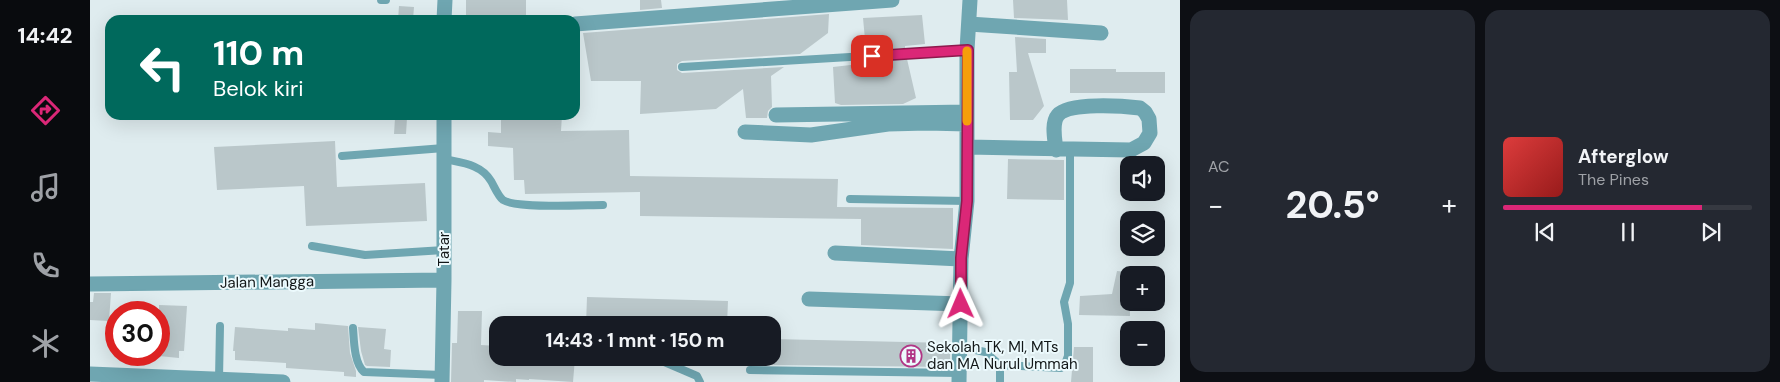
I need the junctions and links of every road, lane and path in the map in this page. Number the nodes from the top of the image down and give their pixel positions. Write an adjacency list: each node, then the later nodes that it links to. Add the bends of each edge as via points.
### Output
1 (381, 0): 2 (lane)
2 (386, 0)
3 (445, 0): 6 (street)
4 (892, 0): 7 (street)
5 (970, 0): 8 (street)
6 (444, 15)
7 (580, 24)
8 (969, 24): 9 (street); 10 (street)
9 (1101, 33)
10 (968, 50): 11 (lane); 13 (street)
11 (682, 67)
12 (776, 115): 13 (street)
13 (967, 118): 15 (street, via 888,124 812,135); 16 (street)
14 (444, 120): 18 (street, Tatar)
15 (745, 132)
16 (968, 147): 17 (street); 21 (street)
17 (1063, 150): 17 (street, via 1054,138 1058,114 1066,110 1098,106 1140,108 1149,119 1150,133 1140,147 1125,151); 34 (lane, via 1070,283 1064,302 1068,356 1061,368)
18 (444, 154): 19 (lane); 22 (lane, via 478,167 487,174 503,200 525,205); 24 (street, Tatar)
19 (342, 156)
20 (850, 200): 21 (lane)
21 (967, 201): 26 (street)
22 (603, 205)
23 (312, 246): 24 (lane, via 366,255)
24 (444, 250): 27 (street, Tatar)
25 (835, 253): 26 (street)
26 (961, 258): 30 (street)
27 (444, 280): 28 (street, Jalan Mangga); 38 (street, Tatar)
28 (90, 284)
29 (809, 299): 30 (street)
30 (961, 304): 33 (street)
31 (220, 326): 40 (lane)
32 (352, 328): 38 (lane, via 358,362 364,372)
33 (960, 347): 34 (lane, via 985,352); 39 (street)
34 (1000, 365): 43 (lane)
35 (674, 366): 42 (lane, via 697,376)
36 (750, 370): 39 (lane)
37 (90, 374): 40 (street)
38 (442, 378)
39 (959, 378)
40 (219, 379): 41 (street)
41 (283, 382)
42 (700, 382)
43 (1000, 382)

